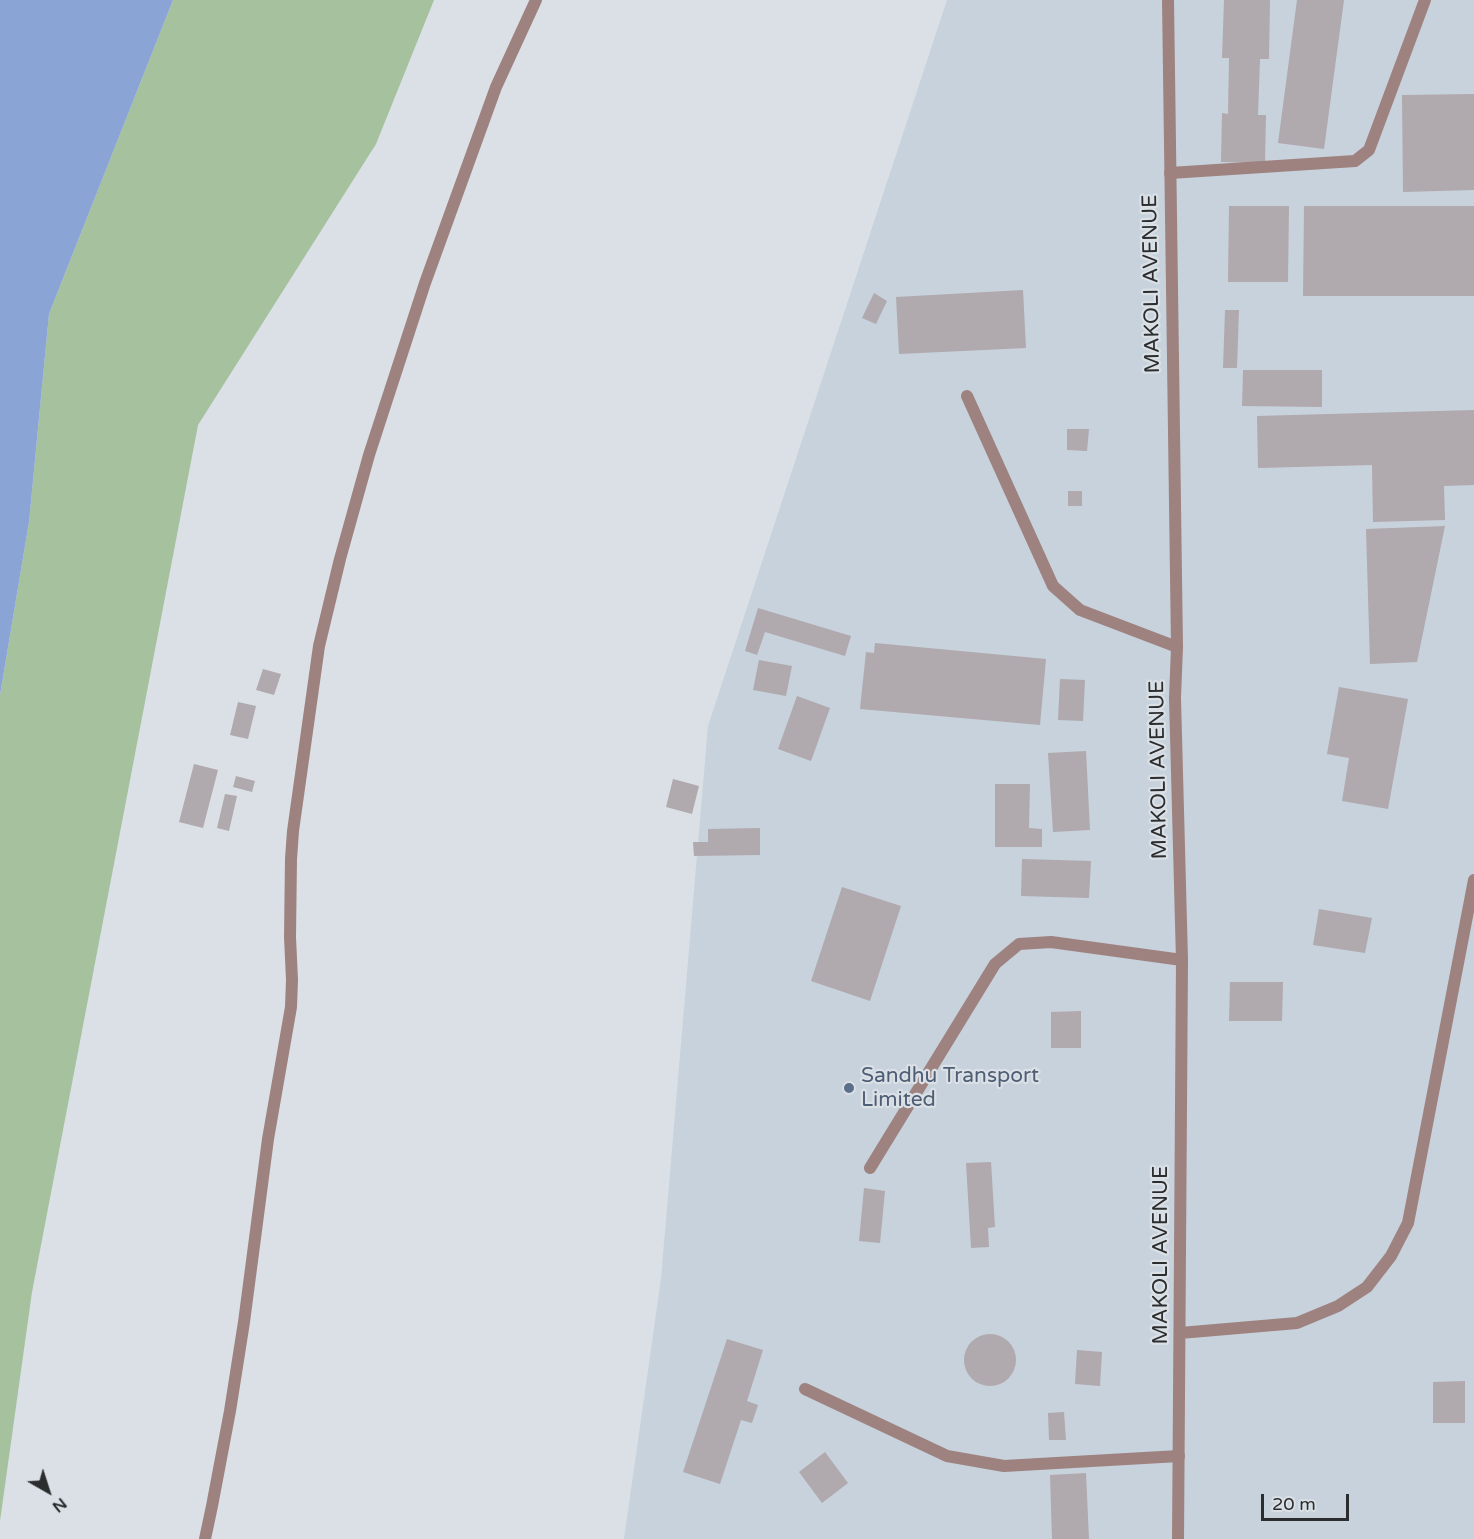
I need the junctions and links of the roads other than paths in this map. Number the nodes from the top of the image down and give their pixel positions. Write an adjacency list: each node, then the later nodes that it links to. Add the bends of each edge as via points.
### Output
1 (536, 0): 13 (street, via 496,87 425,283 369,455 319,646 294,820 291,1007 228,1421)
2 (1168, 0): 4 (street, MAKOLI AVENUE)
3 (1425, 0): 4 (street, via 1370,150 1355,161)
4 (1170, 173): 6 (street, MAKOLI AVENUE)
5 (967, 396): 6 (street, via 1053,586 1080,610)
6 (1178, 646): 8 (street, MAKOLI AVENUE, via 1175,698)
7 (1474, 880): 10 (street, via 1408,1223 1391,1256 1367,1287 1338,1306 1297,1323)
8 (1182, 960): 9 (street, via 1051,942 1019,944 995,964); 10 (street, MAKOLI AVENUE)
9 (870, 1168)
10 (1180, 1333): 12 (street, MAKOLI AVENUE)
11 (805, 1389): 12 (street, via 947,1456 1004,1466)
12 (1179, 1456): 14 (street, MAKOLI AVENUE)
13 (205, 1539)
14 (1178, 1539)

